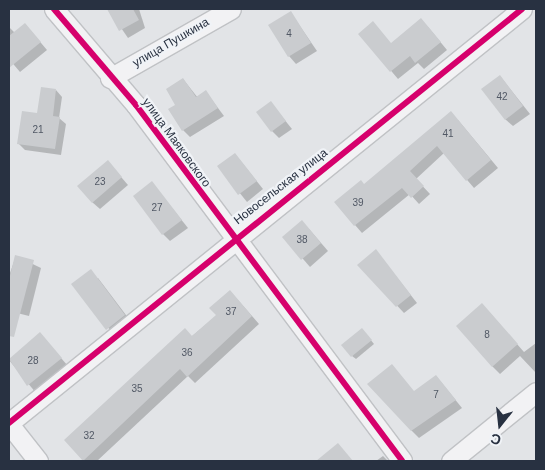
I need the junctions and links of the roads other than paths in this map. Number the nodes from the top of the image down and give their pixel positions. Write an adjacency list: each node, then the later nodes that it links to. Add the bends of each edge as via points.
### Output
1 (54, 9): 4 (street, улица Маяковского)
2 (232, 9): 4 (street, улица Пушкина)
3 (522, 9): 5 (street, Новосельская улица)
4 (110, 78): 5 (street, улица Маяковского, via 136,105)
5 (232, 240): 7 (street, Новосельская улица); 9 (street, улица Маяковского)
6 (536, 392): 10 (street)
7 (9, 424): 8 (street)
8 (38, 461)
9 (402, 461)
10 (451, 461)

